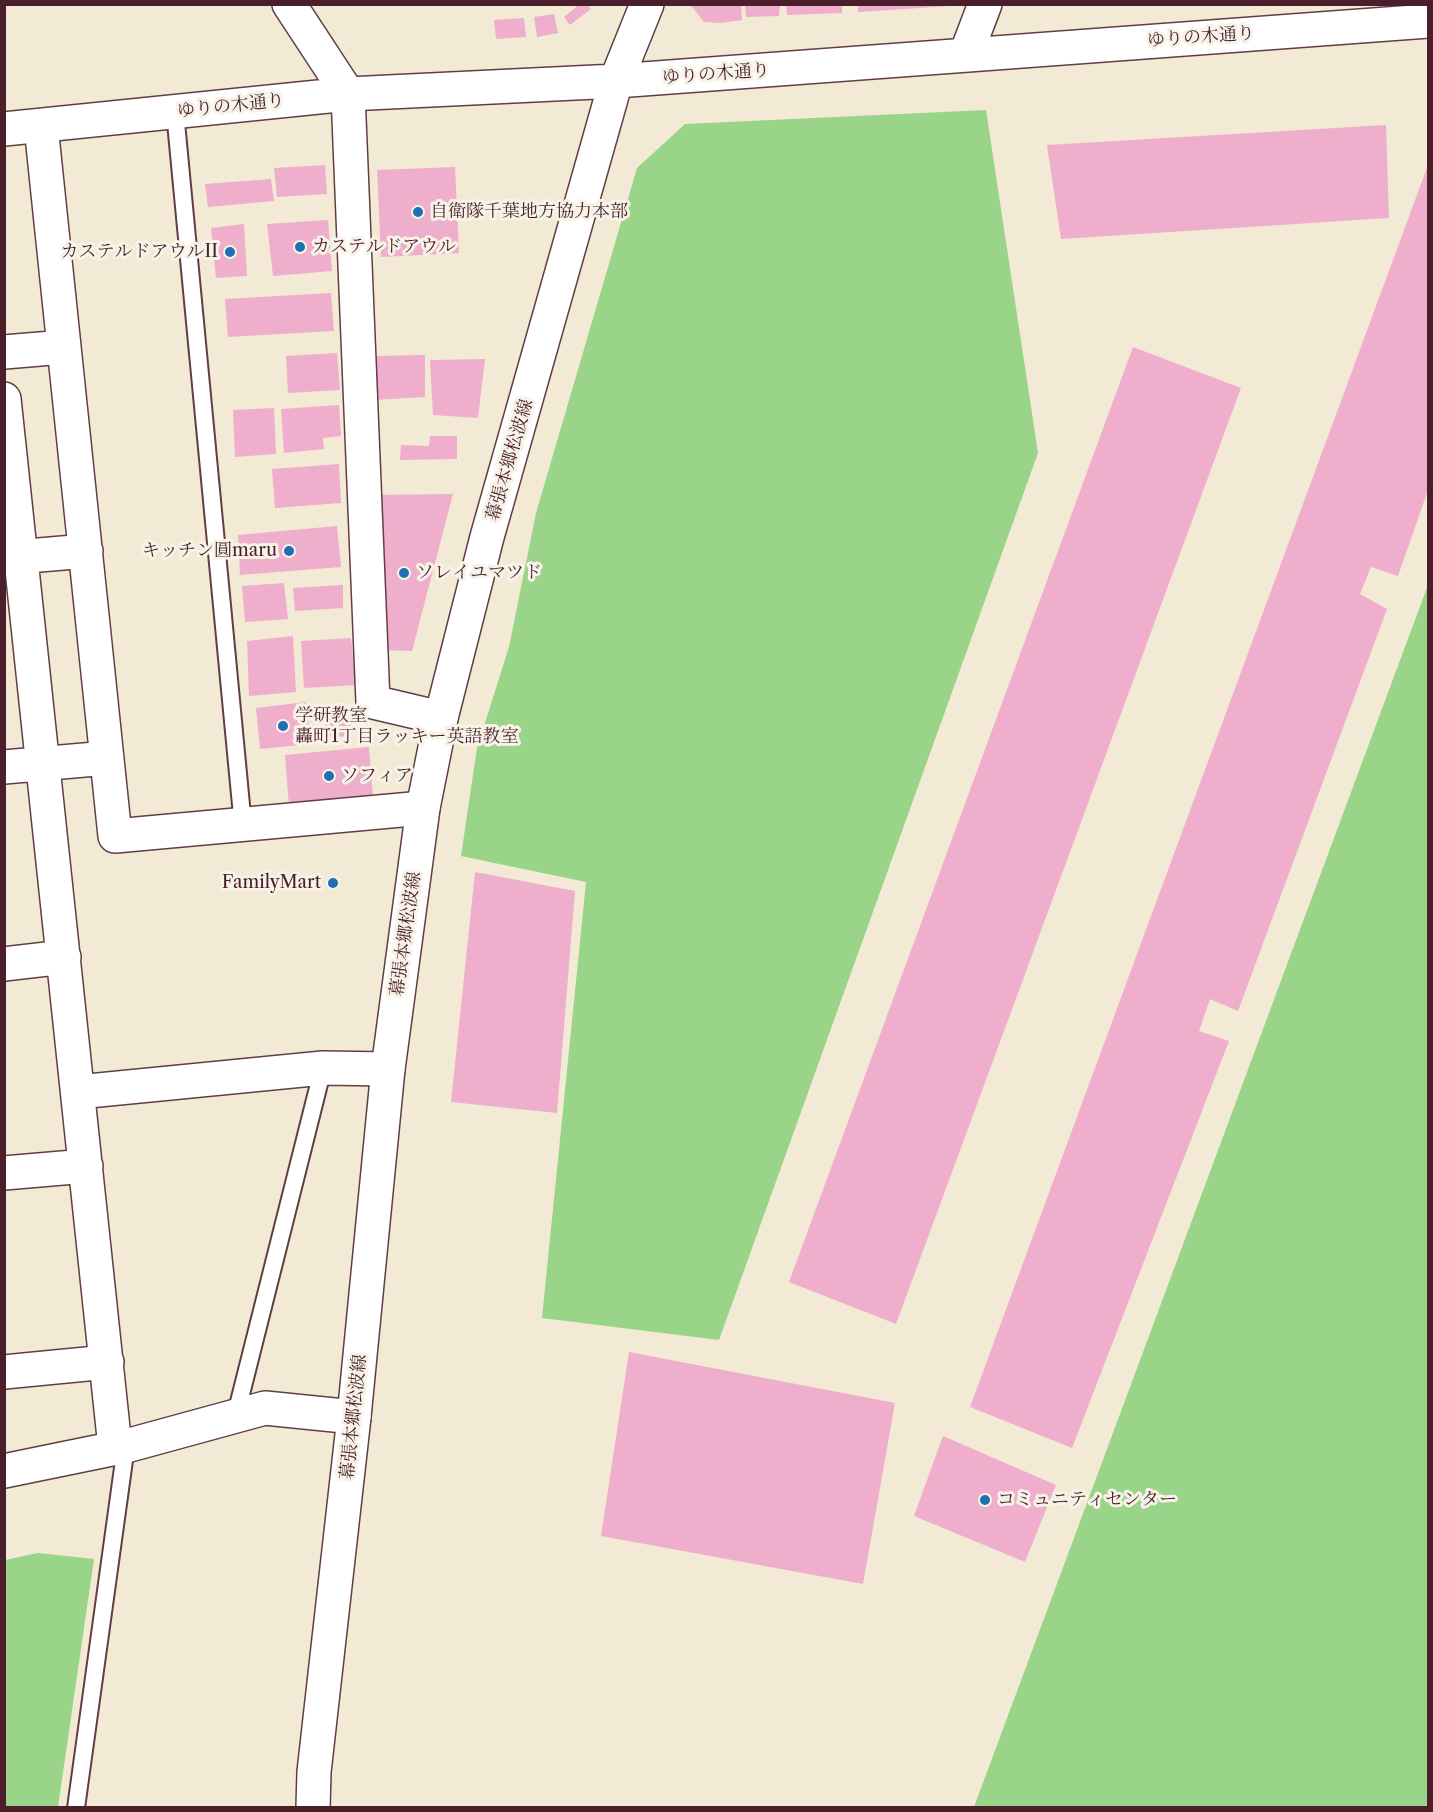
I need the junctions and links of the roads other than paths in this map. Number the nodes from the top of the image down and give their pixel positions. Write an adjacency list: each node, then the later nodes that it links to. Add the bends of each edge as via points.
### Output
1 (288, 4): 7 (street)
2 (647, 4): 6 (street, 幕張本郷松波線)
3 (985, 4): 5 (street)
4 (1428, 21): 5 (street, ゆりの木通り)
5 (966, 54): 6 (street, ゆりの木通り)
6 (616, 81): 7 (street, ゆりの木通り); 16 (street, 幕張本郷松波線, via 487,537)
7 (348, 94): 8 (street, ゆりの木通り); 16 (street, via 373,702)
8 (175, 112): 9 (street, ゆりの木通り); 21 (lane)
9 (41, 126): 10 (street, ゆりの木通り); 11 (street)
10 (4, 129)
11 (64, 347): 12 (street); 14 (street)
12 (4, 352)
13 (4, 399): 15 (street)
14 (86, 551): 15 (street); 17 (street)
15 (13, 558): 18 (street)
16 (441, 718): 20 (street, 幕張本郷松波線)
17 (107, 758): 18 (street); 21 (street, via 115,836)
18 (43, 763): 19 (street); 22 (street)
19 (4, 767)
20 (423, 808): 21 (street); 25 (street, 幕張本郷松波線)
21 (243, 826)
22 (64, 957): 23 (street); 26 (street)
23 (4, 964)
24 (323, 1068): 25 (street); 26 (street); 31 (lane)
25 (388, 1069): 32 (street, 幕張本郷松波線)
26 (78, 1092): 27 (street)
27 (86, 1166): 28 (street); 29 (street)
28 (4, 1173)
29 (107, 1362): 30 (street); 33 (street)
30 (4, 1372)
31 (236, 1414): 32 (street, via 265,1408); 33 (street)
32 (354, 1417): 36 (street, 幕張本郷松波線)
33 (121, 1446): 34 (street); 35 (lane)
34 (4, 1471)
35 (76, 1808)
36 (313, 1808)

